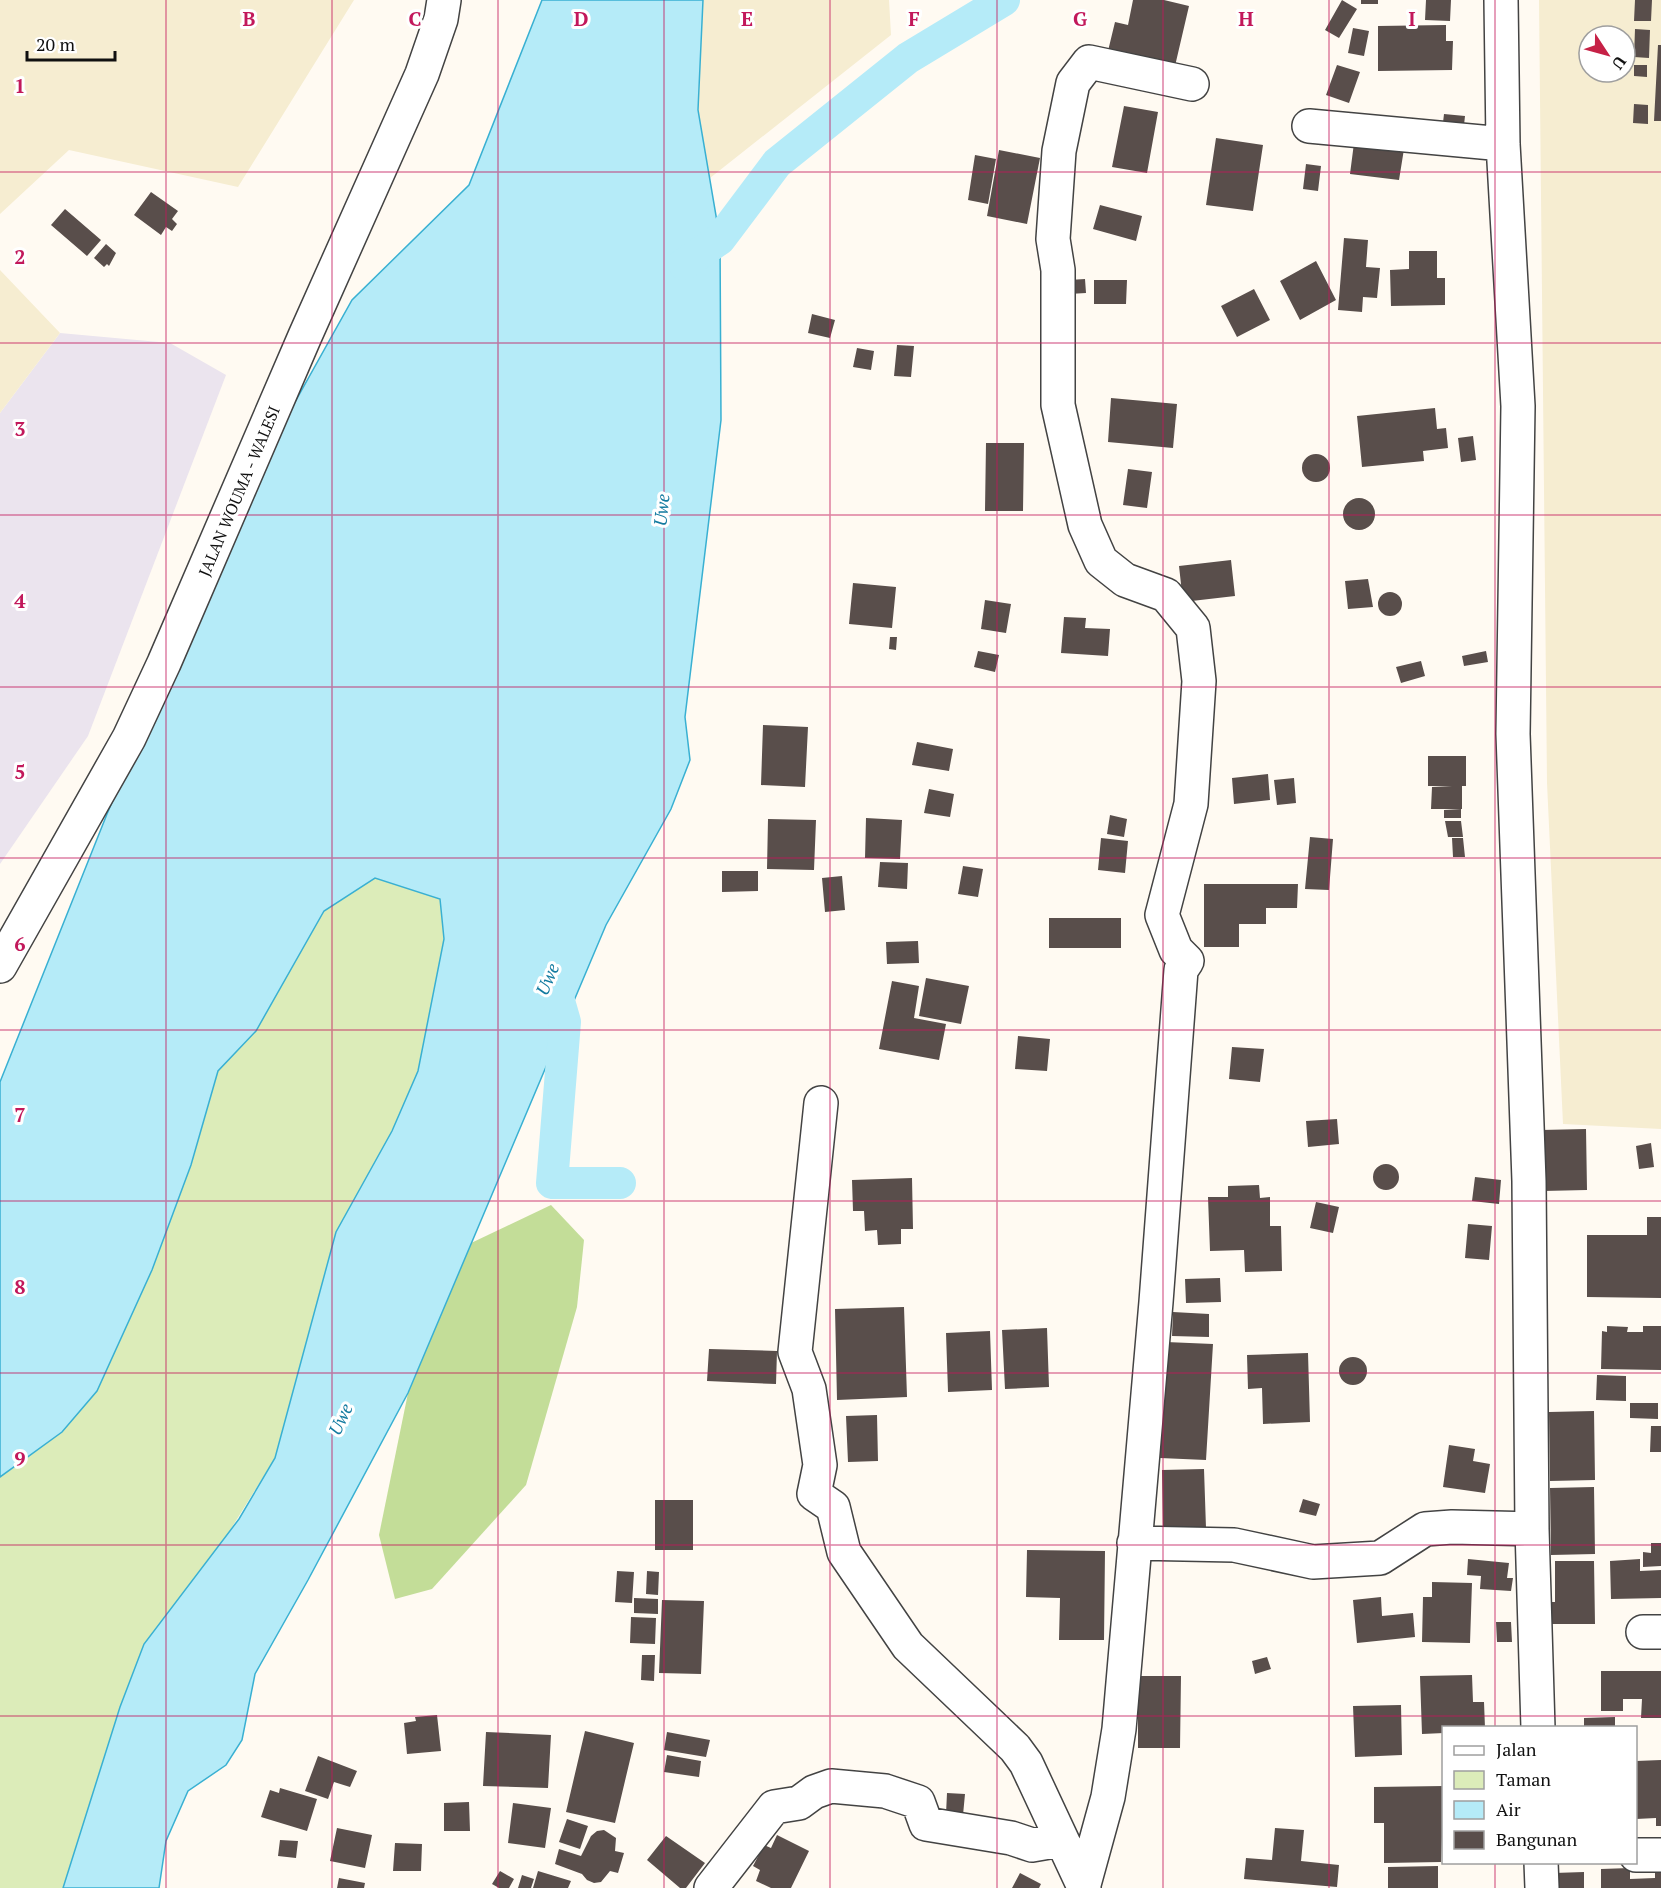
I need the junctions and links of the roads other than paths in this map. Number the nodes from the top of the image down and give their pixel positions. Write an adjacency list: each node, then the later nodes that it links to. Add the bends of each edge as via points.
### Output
1 (444, 0): 6 (street, JALAN WOUMA - WALESI, via 422,74 164,663 129,738)
2 (1500, 0): 5 (street)
3 (1192, 84): 9 (street, via 1089,62 1073,83 1059,151 1053,239 1058,270 1058,405 1085,525 1101,561 1125,580 1166,596 1192,628 1199,681 1191,804 1162,915 1176,950 1187,961 1181,970)
4 (1309, 126): 5 (street)
5 (1503, 144): 8 (street, via 1518,406 1513,734 1529,1181)
6 (0, 966)
7 (821, 1103): 11 (street, via 795,1352 809,1389 820,1465 814,1494 833,1507 844,1552 908,1646 1026,1763)
8 (1532, 1529): 9 (street, via 1425,1529 1380,1558 1312,1562 1234,1545); 10 (street)
9 (1134, 1543): 16 (street, via 1119,1729 1108,1797)
10 (1538, 1726)
11 (1061, 1840): 15 (street, via 1032,1845 926,1824 918,1802 885,1791 831,1786 799,1803 774,1808); 16 (street)
12 (1637, 1855): 13 (street)
13 (1661, 1855)
14 (1541, 1864): 17 (street)
15 (711, 1888)
16 (1083, 1888)
17 (1542, 1888)

